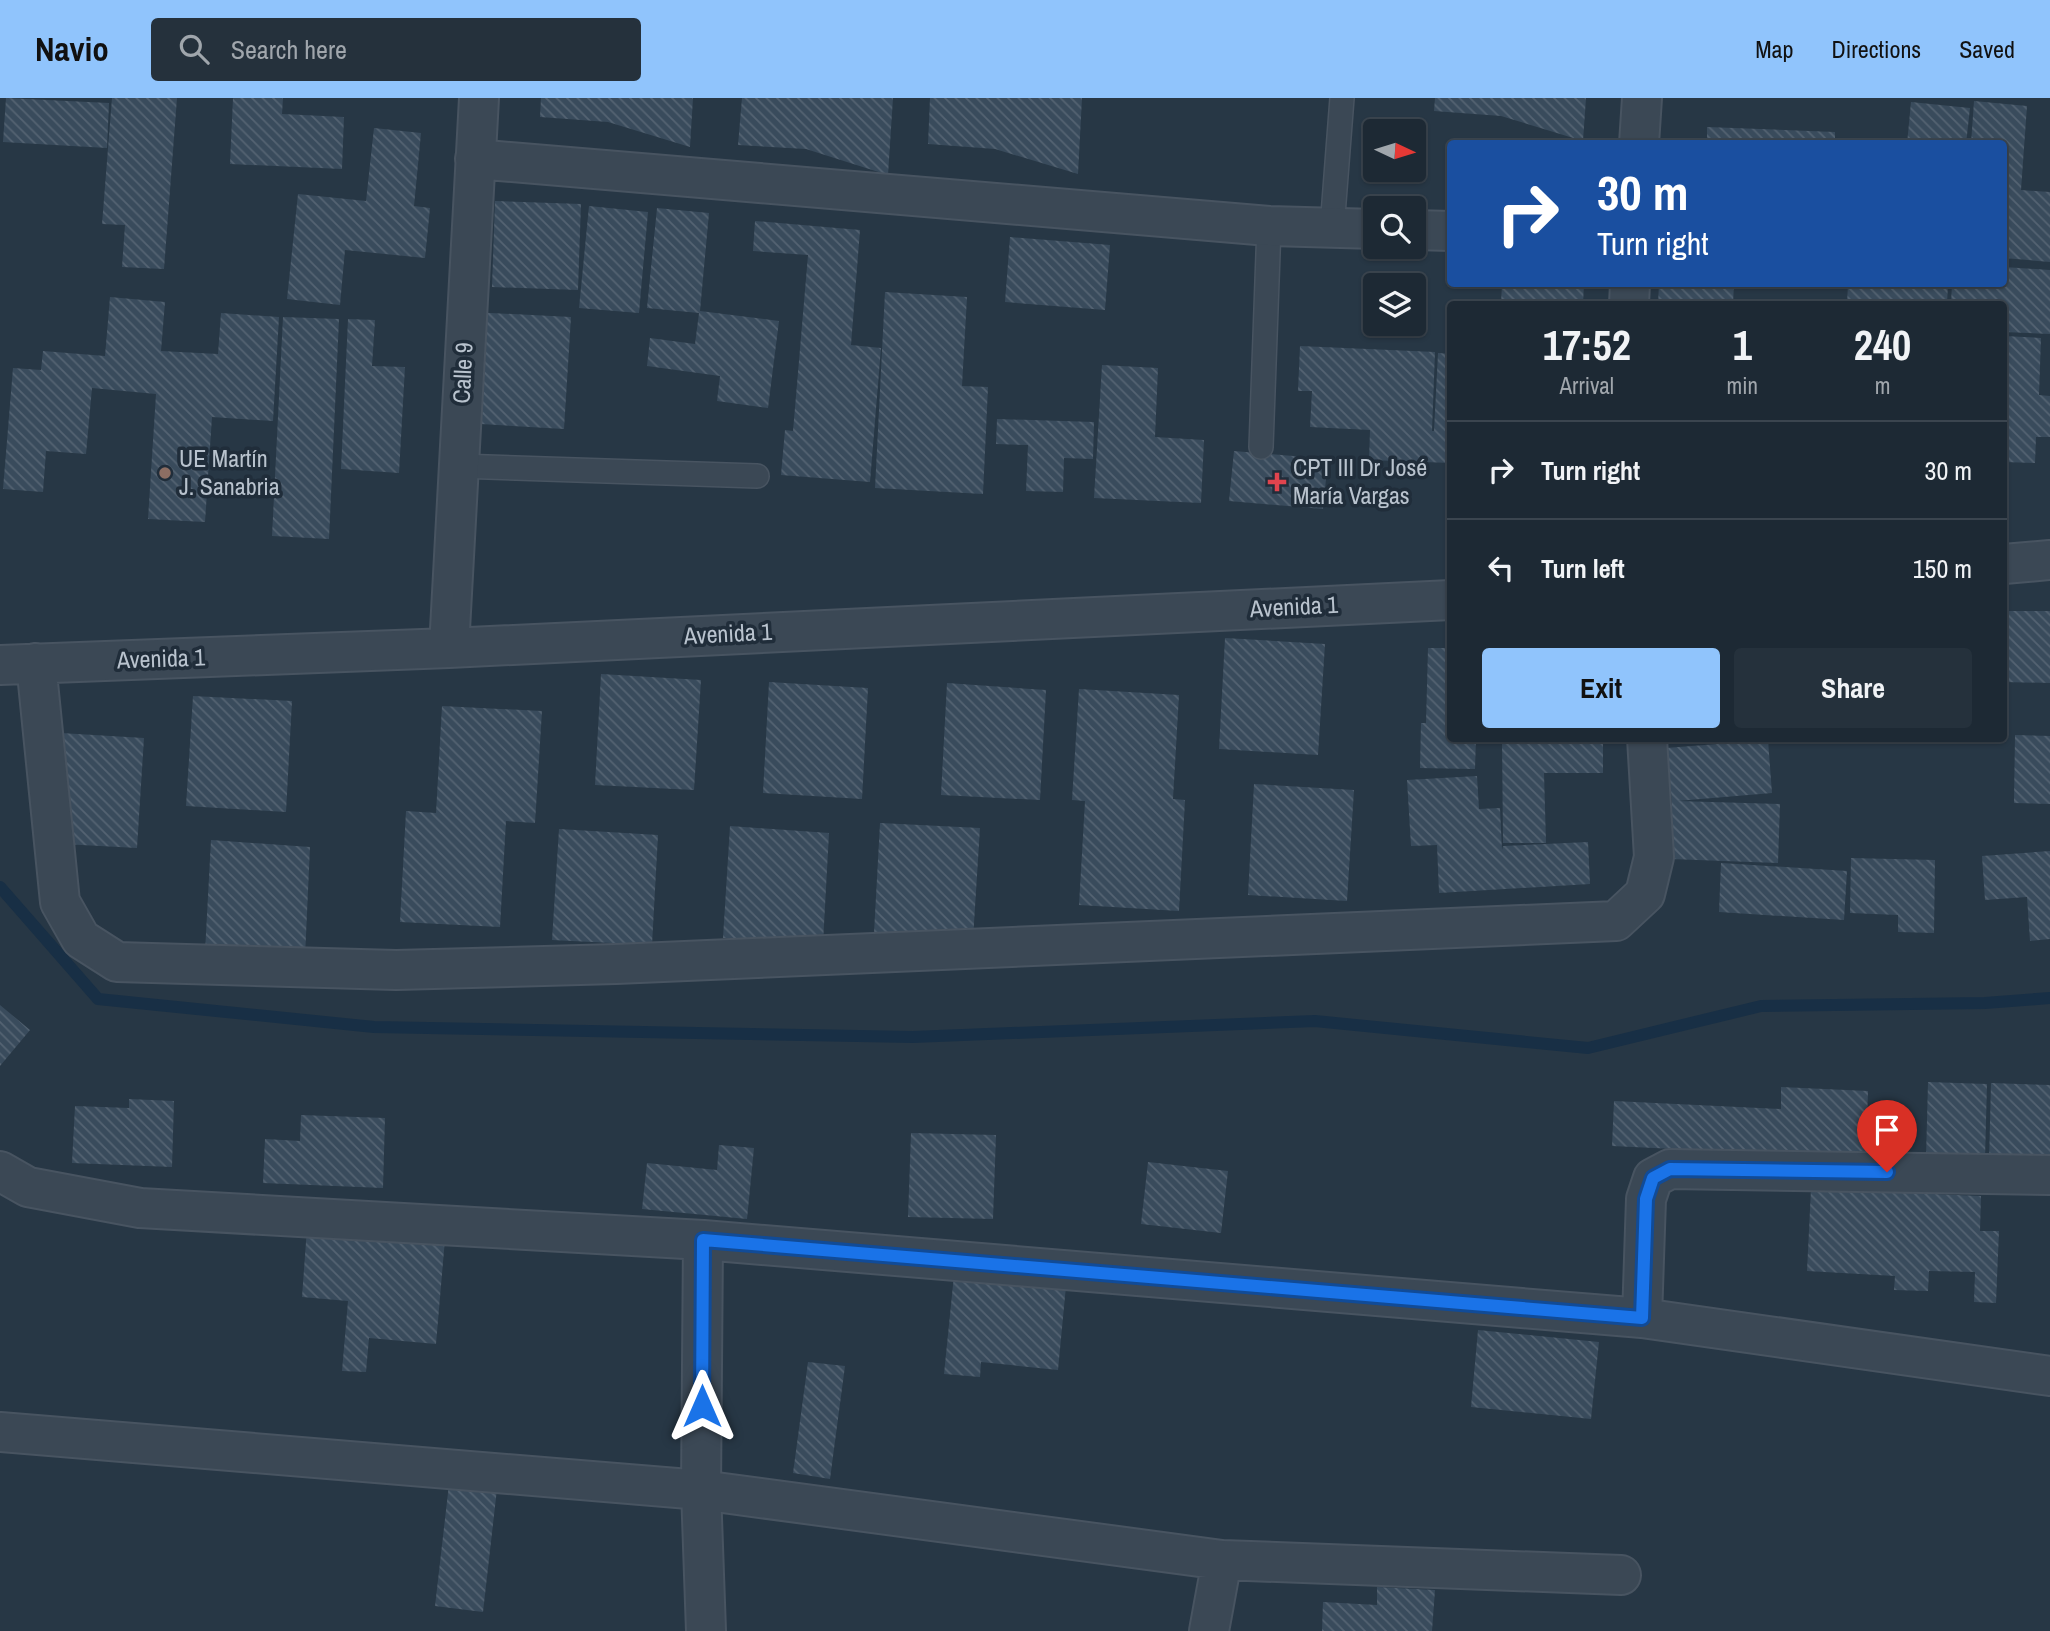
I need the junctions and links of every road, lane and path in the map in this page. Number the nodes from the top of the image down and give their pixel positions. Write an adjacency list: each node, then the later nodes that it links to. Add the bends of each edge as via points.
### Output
1 (479, 98): 5 (street, Calle 9)
2 (1342, 98): 7 (lane)
3 (1642, 98): 4 (street)
4 (1639, 140)
5 (475, 159): 6 (street); 12 (street, Calle 9)
6 (1269, 226): 7 (street); 11 (lane)
7 (1332, 228): 8 (street)
8 (1363, 229)
9 (1426, 230): 10 (street)
10 (1447, 231)
11 (1261, 447)
12 (458, 466): 13 (lane); 17 (street, Calle 9)
13 (757, 476)
14 (2050, 560): 15 (street)
15 (2007, 564)
16 (1447, 600): 17 (street, Avenida 1)
17 (449, 648): 18 (street, Avenida 1)
18 (14, 664): 19 (street, via 60,902 81,939 117,962 465,969 1616,921 1646,894 1654,857)
19 (1647, 742)
20 (0, 1171): 22 (street, via 28,1187 140,1209)
21 (2050, 1175): 23 (street, via 1670,1169 1653,1178 1646,1199)
22 (703, 1240): 23 (street); 26 (street)
23 (1642, 1318): 24 (street)
24 (2050, 1376)
25 (0, 1432): 26 (street)
26 (701, 1490): 27 (street); 29 (street)
27 (1222, 1560): 28 (street); 30 (street)
28 (1621, 1575)
29 (706, 1631)
30 (1209, 1631)

